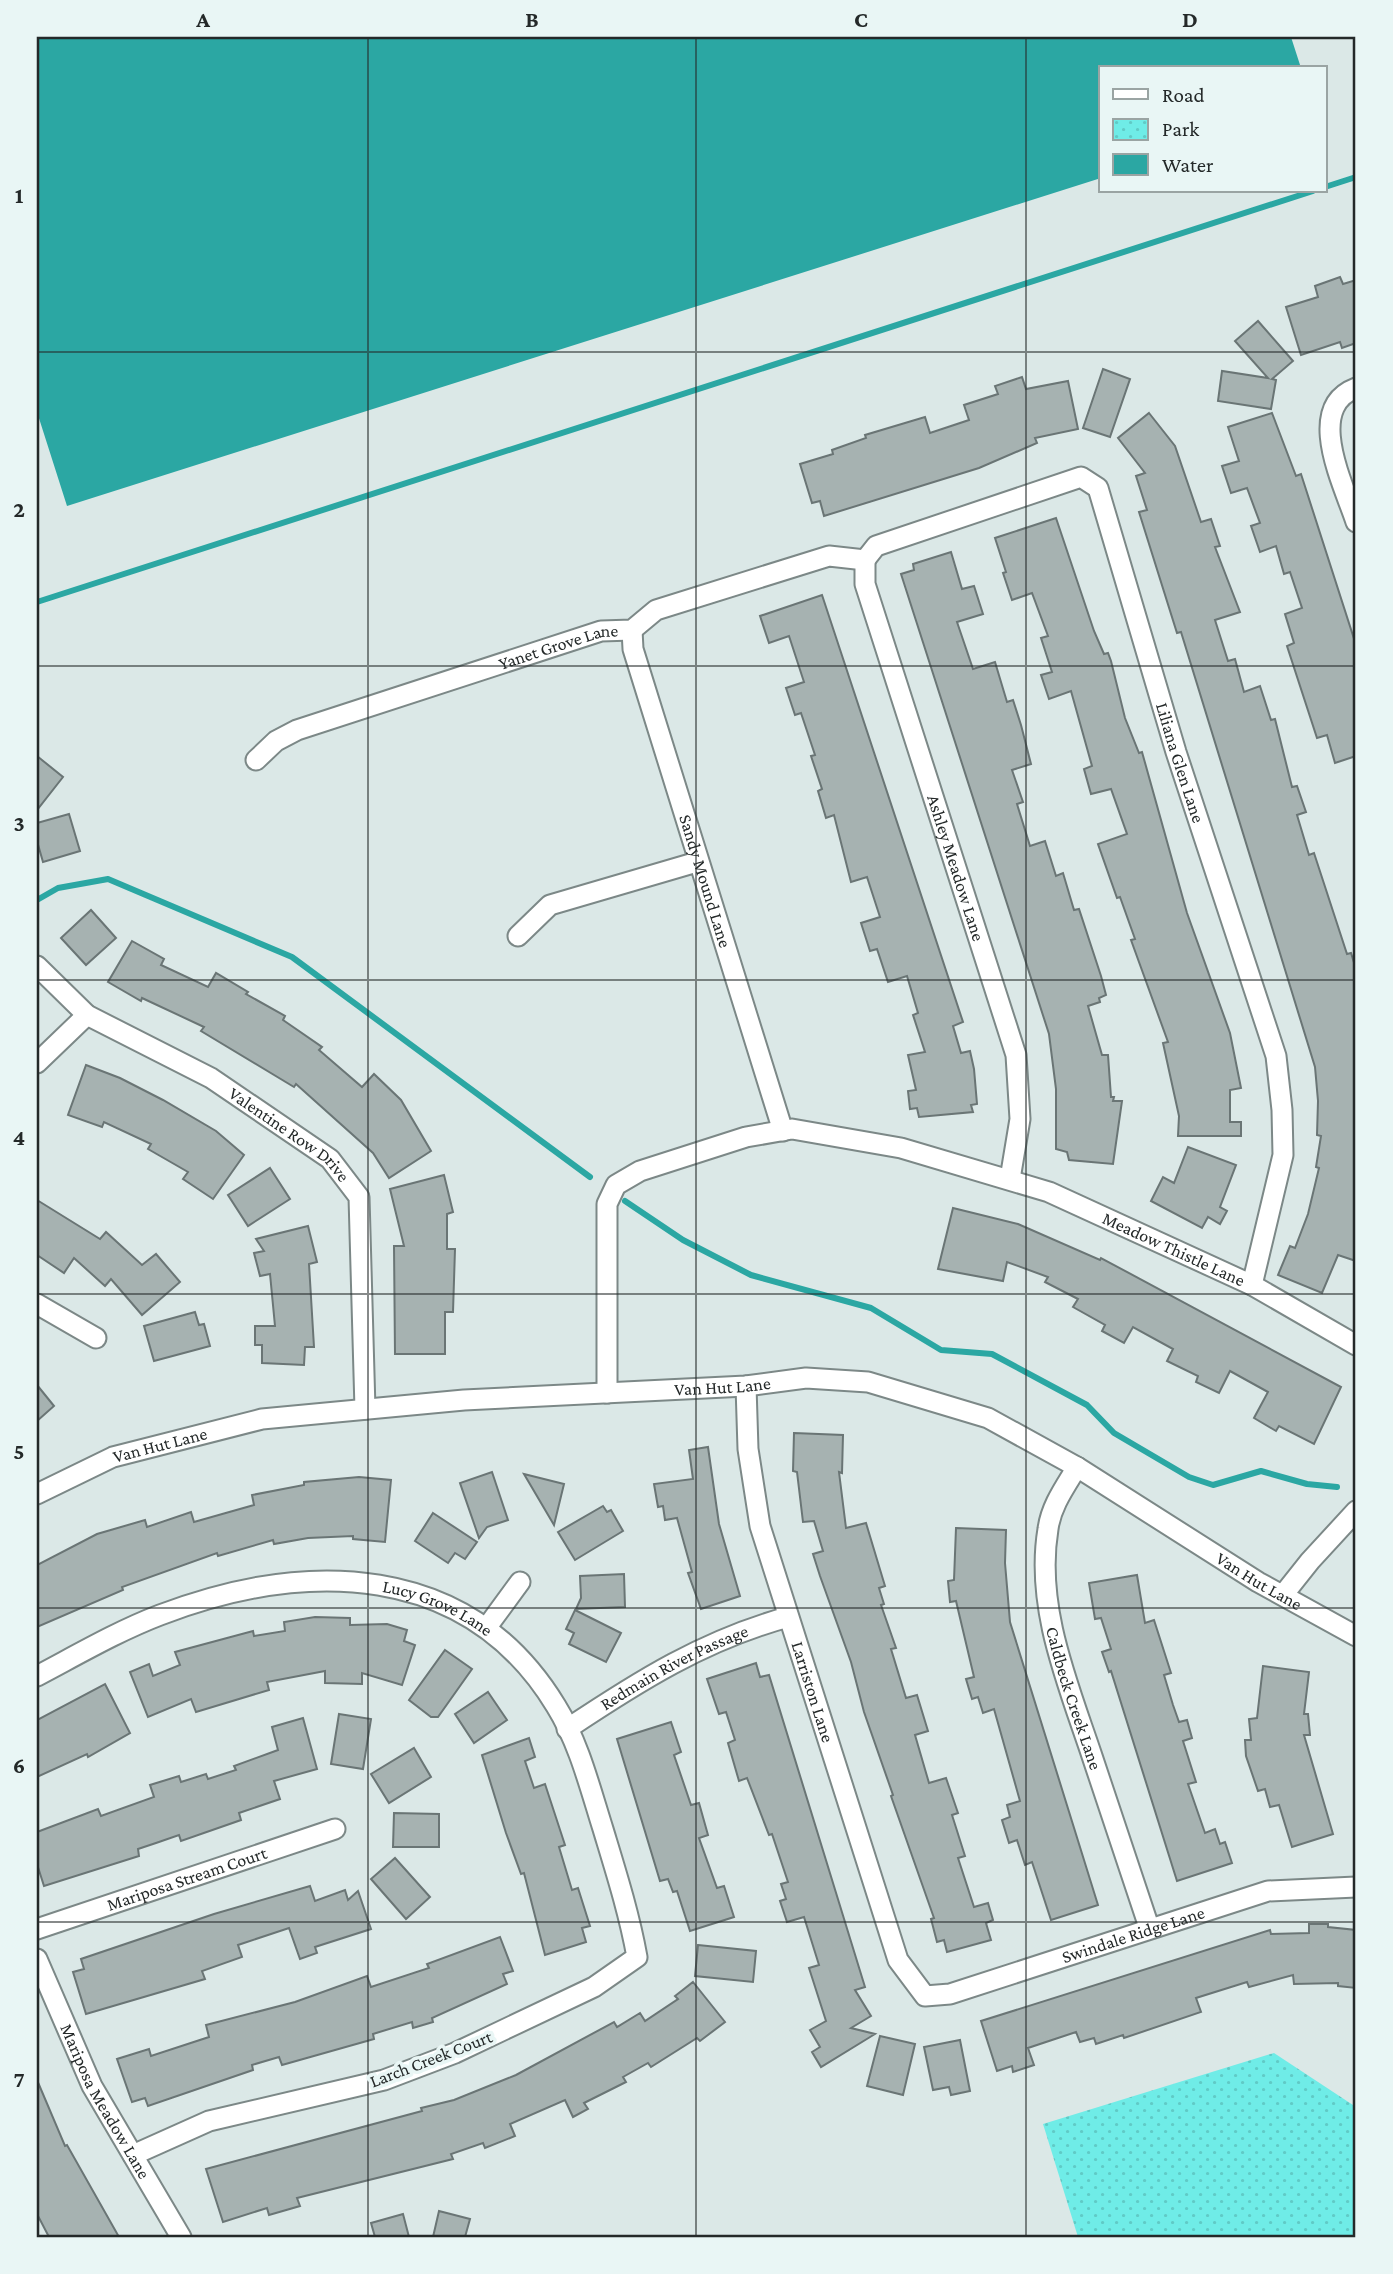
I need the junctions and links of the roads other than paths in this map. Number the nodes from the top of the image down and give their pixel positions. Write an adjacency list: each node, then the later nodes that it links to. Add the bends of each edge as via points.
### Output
1 (1356, 388): 2 (street, via 1340,397 1329,428)
2 (1356, 522)
3 (865, 560): 4 (street, Yanet Grove Lane, via 829,556 656,610); 12 (street, Ashley Meadow Lane, via 865,584 1016,1055 1020,1119); 13 (street, Liliana Glen Lane, via 876,546 1068,481 1081,477 1098,488 1176,752 1276,1056 1283,1155)
4 (632, 630): 5 (street, Yanet Grove Lane, via 601,631 297,730 276,741); 6 (street, Sandy Mound Lane, via 632,649)
5 (256, 760)
6 (697, 862): 7 (street, via 550,905); 11 (street, Sandy Mound Lane)
7 (518, 936)
8 (37, 966): 9 (street, Valentine Row Drive)
9 (87, 1015): 10 (street); 19 (street, Valentine Row Drive, via 211,1078 330,1158 359,1197)
10 (37, 1063)
11 (783, 1131): 12 (street, Meadow Thistle Lane, via 901,1148); 18 (street, Meadow Thistle Lane, via 746,1137 653,1167 616,1185 607,1204)
12 (1010, 1179): 13 (street, Meadow Thistle Lane, via 1049,1192)
13 (1252, 1284): 16 (street, Meadow Thistle Lane)
14 (37, 1304): 15 (street)
15 (96, 1338)
16 (1356, 1345)
17 (746, 1386): 18 (street, Van Hut Lane); 20 (street, Van Hut Lane, via 806,1378 868,1382 988,1418); 25 (street, Larriston Lane, via 753,1493)
18 (607, 1393): 19 (street, Van Hut Lane)
19 (365, 1409): 21 (street, Van Hut Lane, via 262,1419 113,1458)
20 (1077, 1467): 24 (street, Van Hut Lane); 32 (street, Caldbeck Creek Lane, via 1054,1505 1048,1528 1047,1598 1063,1667)
21 (37, 1494)
22 (1356, 1511): 24 (street)
23 (520, 1582): 26 (street)
24 (1283, 1595): 27 (street, Van Hut Lane)
25 (788, 1617): 29 (street, Redmain River Passage, via 698,1649); 36 (street, Larriston Lane, via 898,1960)
26 (487, 1627): 28 (street, Lucy Grove Lane, via 410,1590 378,1583 326,1580 279,1584 163,1614); 29 (street, Lucy Grove Lane, via 531,1670)
27 (1356, 1636)
28 (37, 1676)
29 (568, 1729): 34 (street, Lucy Grove Lane, via 630,1916)
30 (335, 1829): 33 (street, Mariposa Stream Court)
31 (1356, 1887): 32 (street, Swindale Ridge Lane, via 1268,1891)
32 (1149, 1927): 36 (street, Swindale Ridge Lane, via 950,1994 925,1996)
33 (37, 1929)
34 (637, 1957): 37 (street, Larch Creek Court, via 594,1987 455,2053 384,2080 209,2121)
35 (37, 1959): 37 (street, Mariposa Meadow Lane, via 92,2086)
36 (917, 1988)
37 (133, 2155): 38 (street, Mariposa Meadow Lane)
38 (181, 2237)

